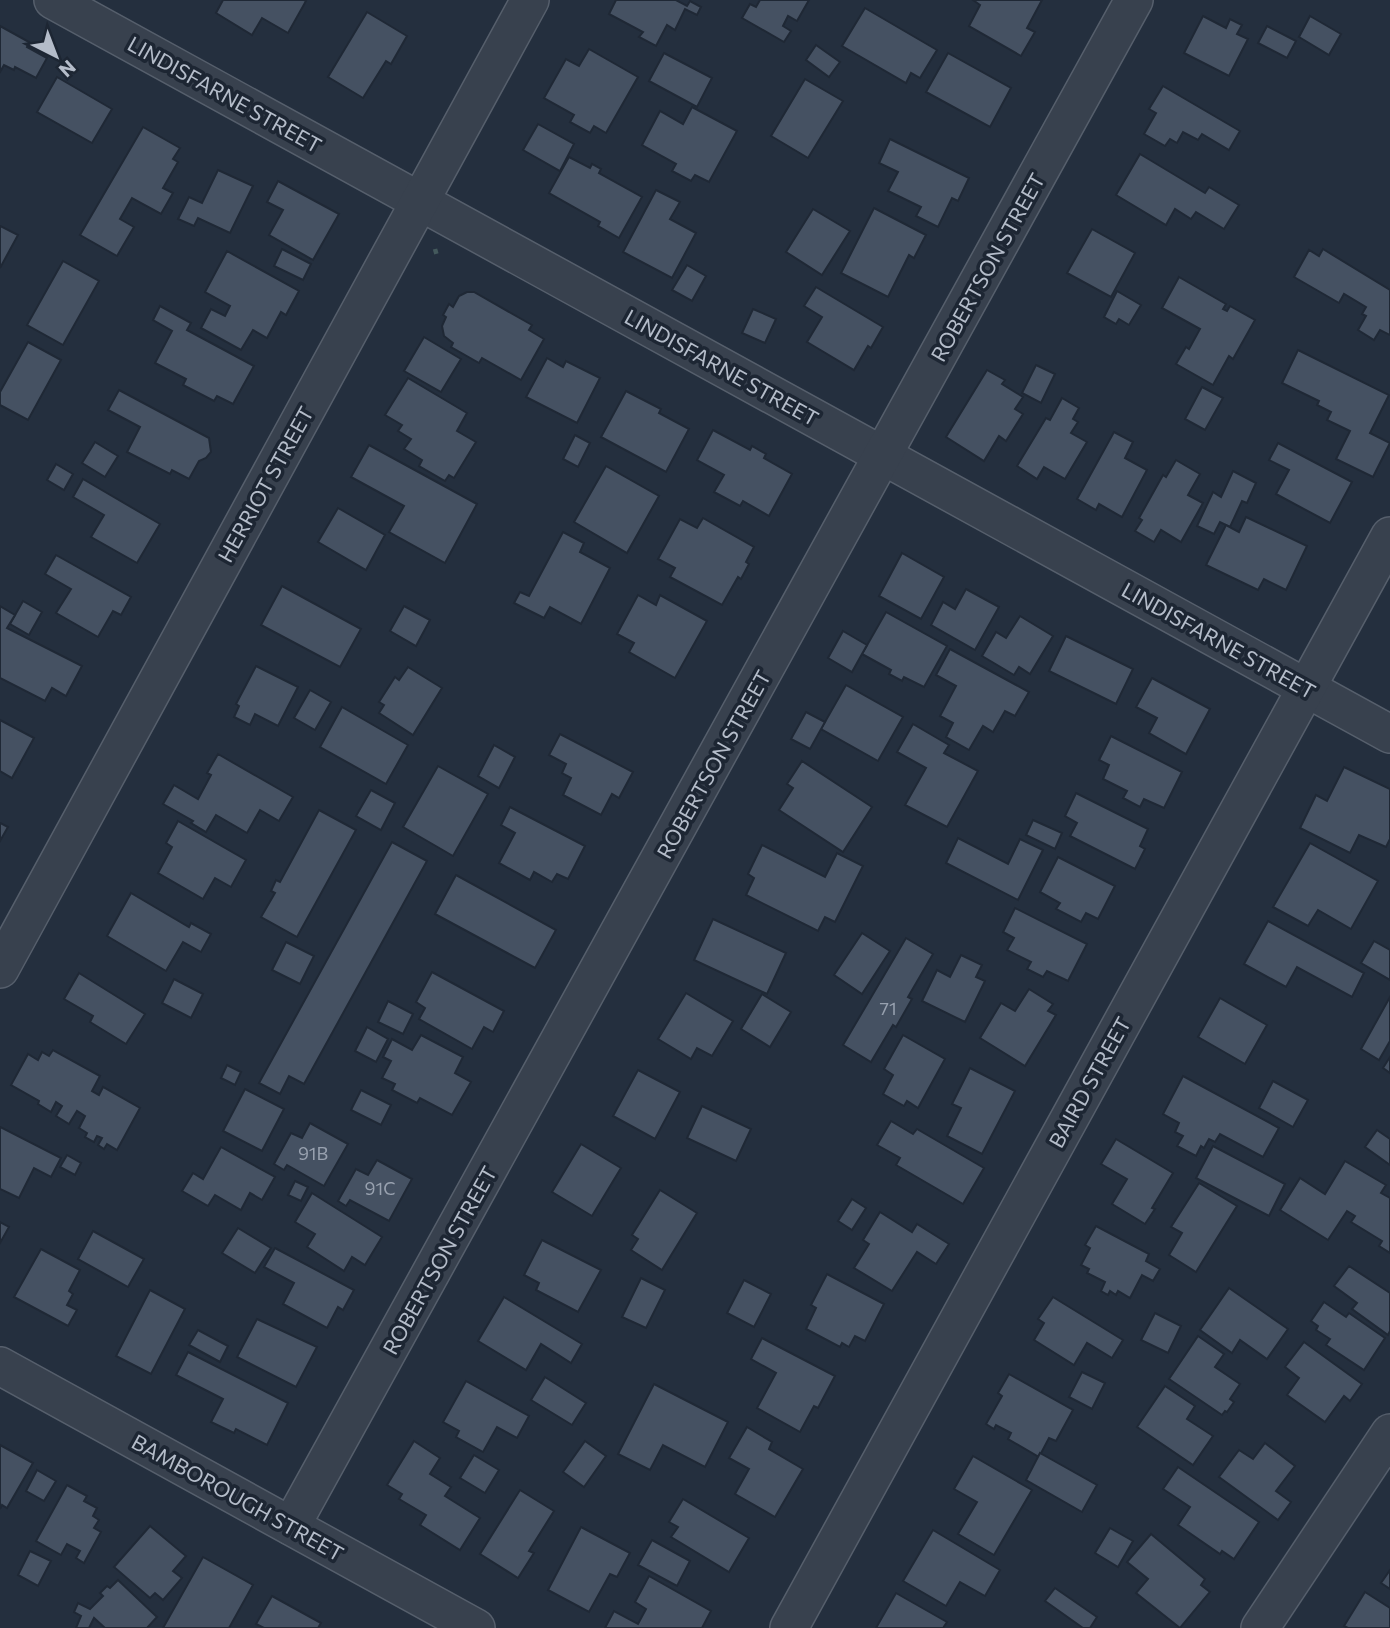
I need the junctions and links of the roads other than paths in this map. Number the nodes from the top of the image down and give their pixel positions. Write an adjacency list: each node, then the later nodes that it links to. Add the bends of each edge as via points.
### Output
1 (53, 0): 4 (street, LINDISFARNE STREET)
2 (530, 0): 4 (street, HERRIOT STREET)
3 (1133, 0): 5 (street, ROBERTSON STREET)
4 (420, 202): 5 (street, LINDISFARNE STREET); 9 (street, HERRIOT STREET)
5 (883, 456): 7 (street, LINDISFARNE STREET); 12 (street, ROBERTSON STREET)
6 (1390, 536): 7 (street, BAIRD STREET)
7 (1306, 688): 8 (street, LINDISFARNE STREET); 14 (street, BAIRD STREET)
8 (1390, 734)
9 (0, 969)
10 (0, 1366): 12 (street, BAMBOROUGH STREET)
11 (1390, 1433): 15 (street)
12 (291, 1526): 13 (street, BAMBOROUGH STREET)
13 (476, 1628)
14 (789, 1628)
15 (1260, 1628)

